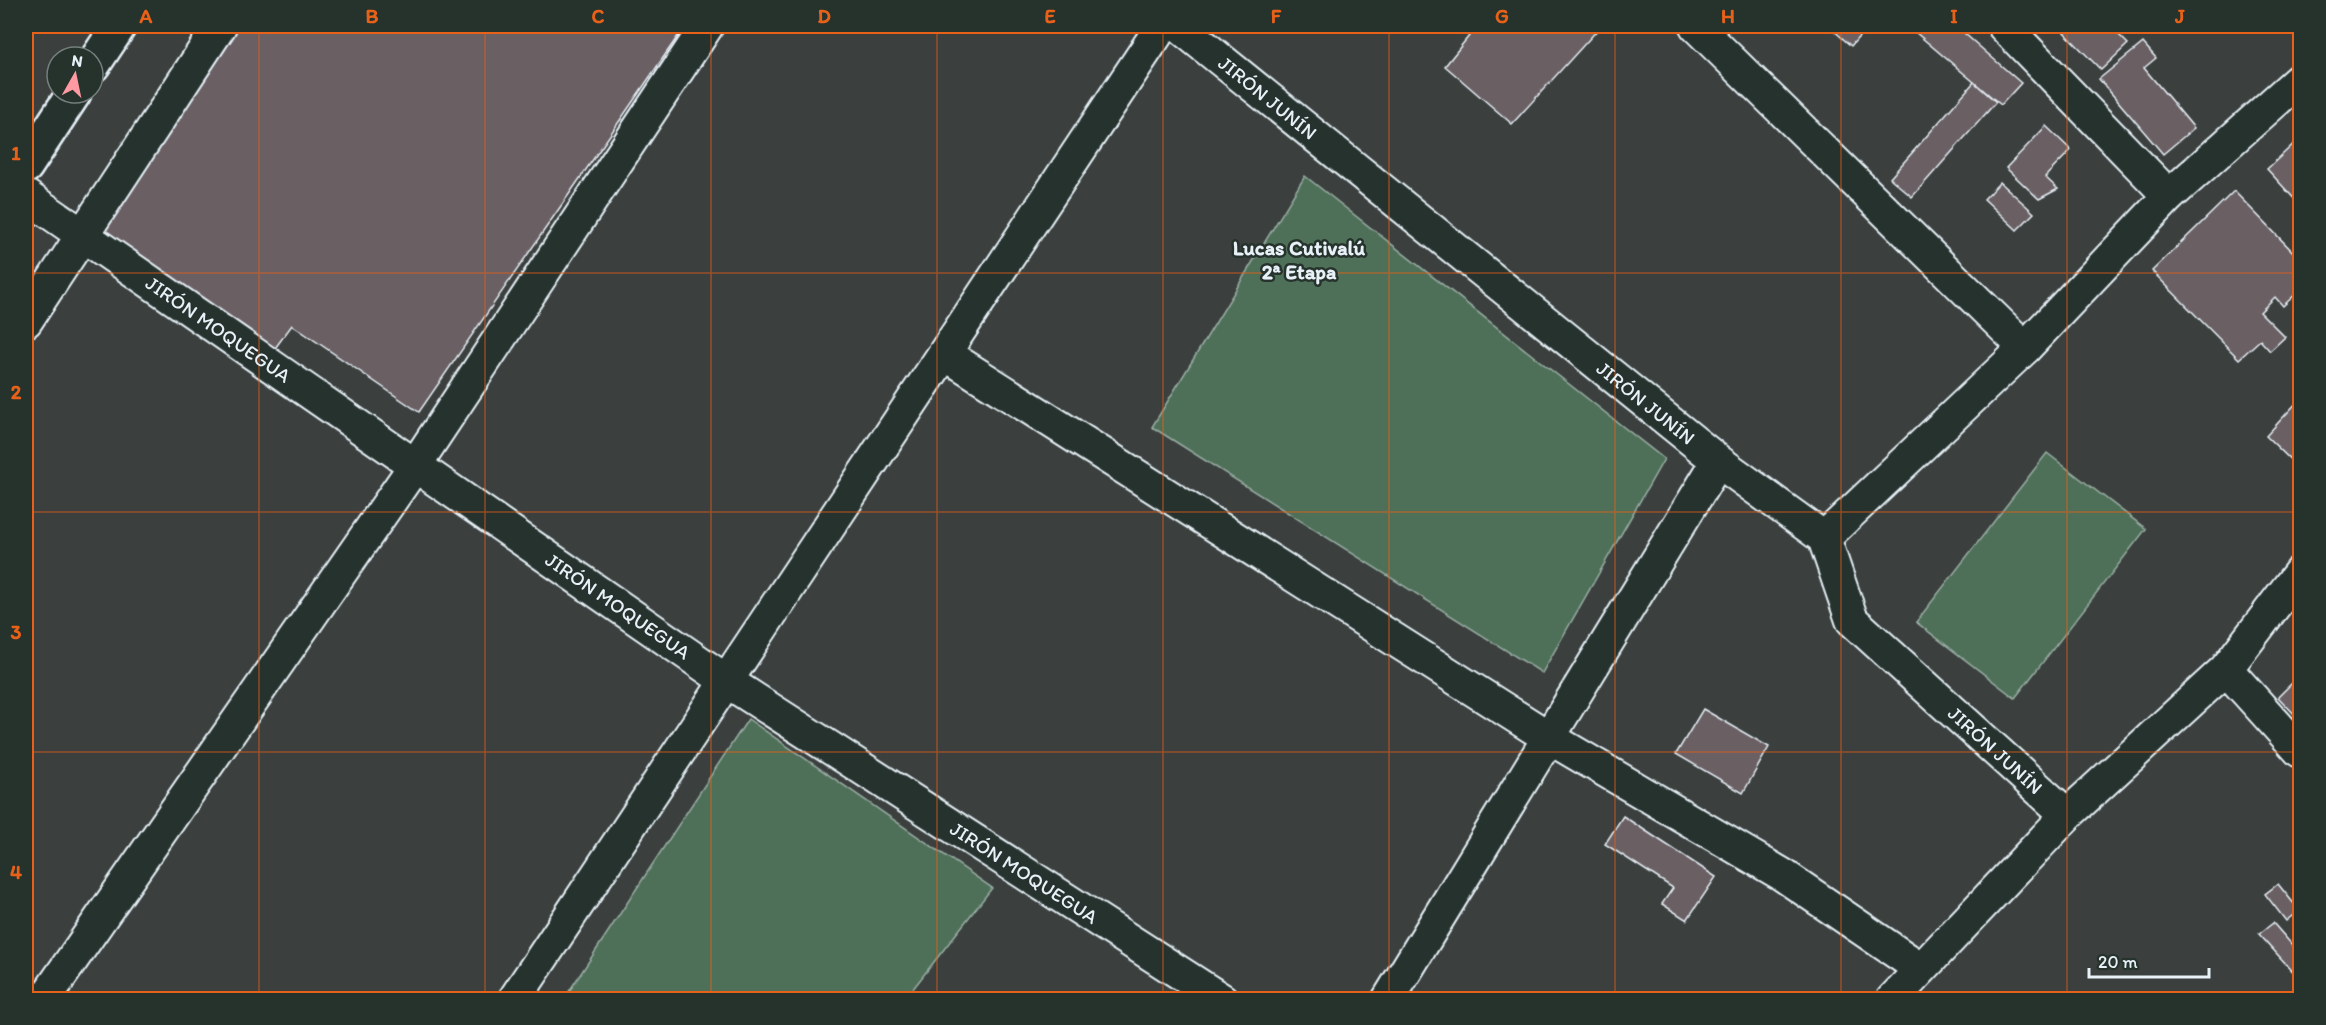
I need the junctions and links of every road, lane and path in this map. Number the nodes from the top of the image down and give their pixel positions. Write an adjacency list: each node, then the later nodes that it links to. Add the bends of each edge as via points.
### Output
1 (119, 26): 8 (main road)
2 (220, 26): 14 (street)
3 (707, 26): 19 (street)
4 (1162, 26): 17 (street)
5 (1179, 26): 18 (street, JIRÓN JUNÍN)
6 (1696, 26): 16 (street)
7 (2004, 26): 13 (street)
8 (105, 46)
9 (2301, 79): 13 (street)
10 (66, 105): 11 (main road)
11 (26, 166)
12 (26, 196): 14 (street, JIRÓN MOQUEGUA)
13 (2169, 196): 16 (street)
14 (82, 236): 15 (street); 19 (street, JIRÓN MOQUEGUA)
15 (26, 321)
16 (2025, 348): 20 (street)
17 (945, 354): 23 (street); 24 (street)
18 (1718, 461): 20 (street, JIRÓN JUNÍN); 24 (street)
19 (416, 464): 23 (street, JIRÓN MOQUEGUA); 29 (street)
20 (1824, 538): 26 (street, JIRÓN JUNÍN, via 1852,620)
21 (2301, 572): 22 (street)
22 (2226, 669): 25 (street); 26 (street)
23 (726, 680): 28 (street); 30 (street, JIRÓN MOQUEGUA)
24 (1548, 737): 27 (street, via 1783,875); 31 (street)
25 (2301, 751)
26 (2067, 815): 27 (street)
27 (1920, 969): 32 (street)
28 (523, 996)
29 (44, 999)
30 (1222, 999)
31 (1388, 999)
32 (1892, 999)

